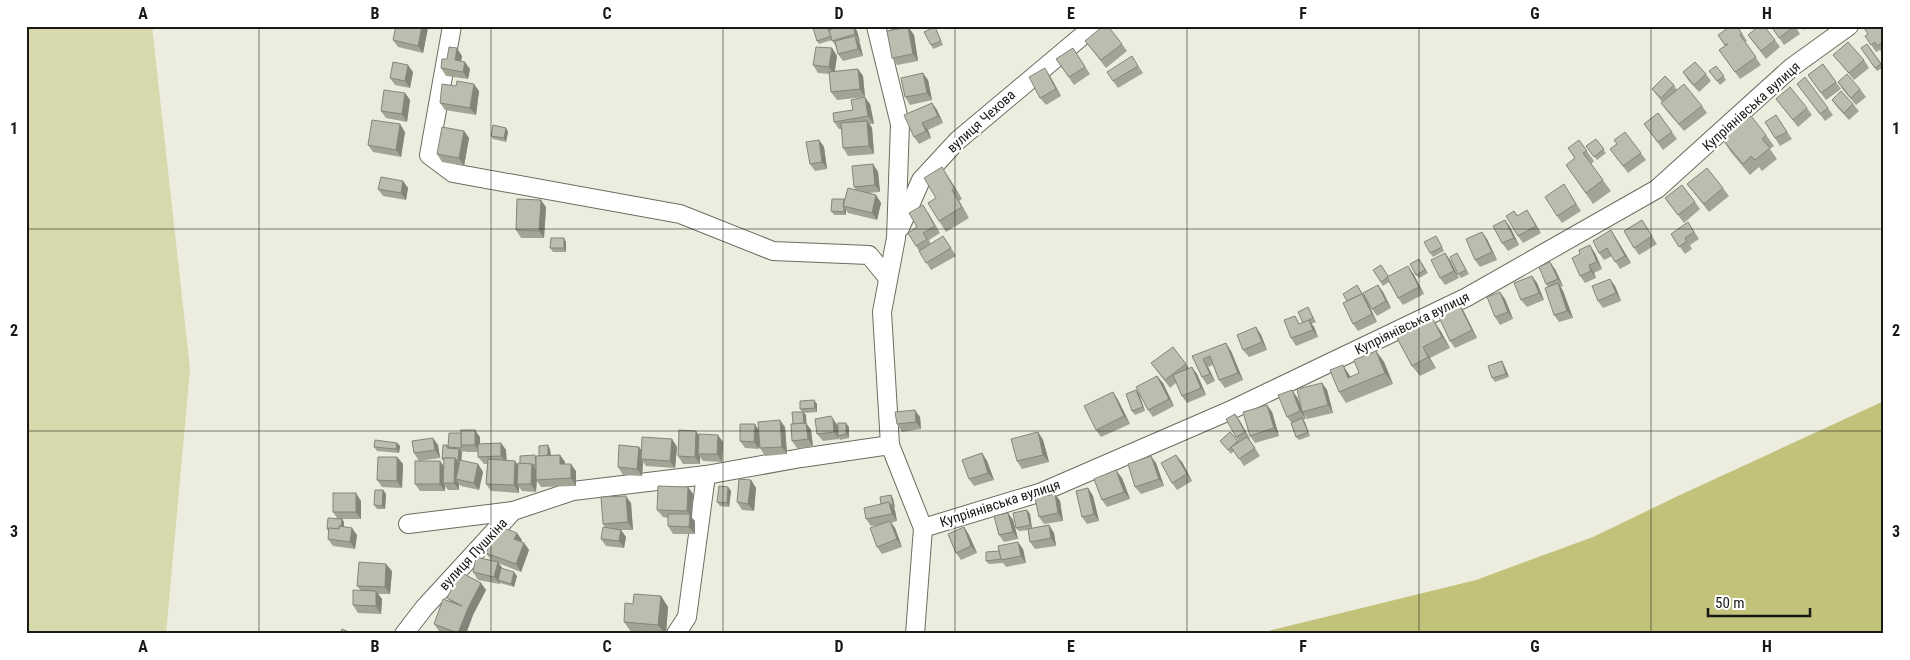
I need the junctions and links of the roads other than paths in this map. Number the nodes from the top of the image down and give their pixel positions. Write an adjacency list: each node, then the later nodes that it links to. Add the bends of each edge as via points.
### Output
1 (452, 26): 6 (street, via 430,154 453,172 680,214 773,251 869,255)
2 (876, 26): 5 (street, via 900,124)
3 (1094, 26): 5 (street, вулиця Чехова, via 957,141 921,180)
4 (1849, 26): 11 (street, Купріянівська вулиця, via 1792,67 1657,190 1467,297 1230,411 1042,492)
5 (896, 238): 6 (street)
6 (888, 278): 7 (street, via 882,312)
7 (890, 445): 8 (street, вулиця Пушкіна); 11 (street)
8 (706, 475): 9 (street, вулиця Пушкіна, via 574,491); 13 (street, via 687,617)
9 (513, 510): 10 (street); 12 (street, вулиця Пушкіна)
10 (408, 524)
11 (923, 528): 14 (street)
12 (404, 634)
13 (676, 634)
14 (915, 634)

